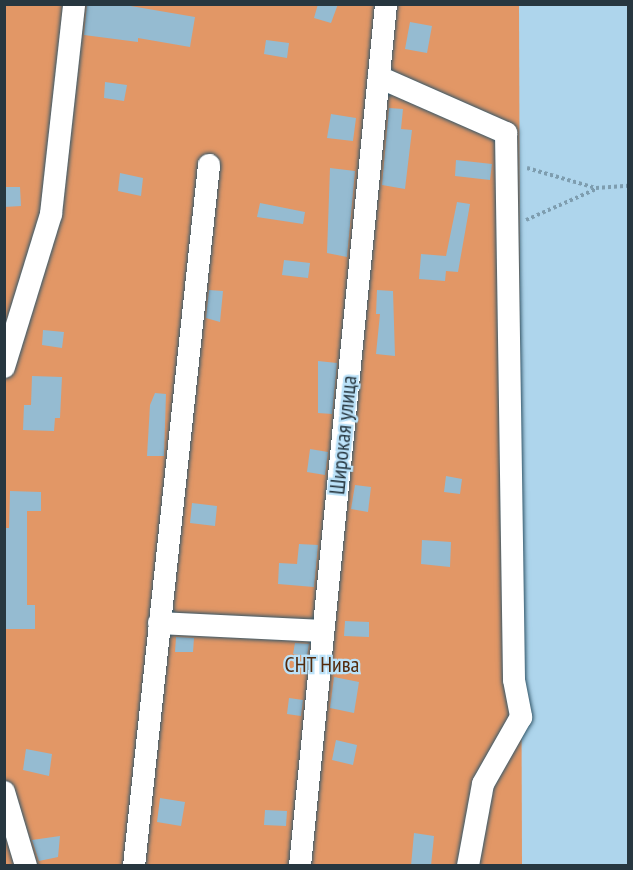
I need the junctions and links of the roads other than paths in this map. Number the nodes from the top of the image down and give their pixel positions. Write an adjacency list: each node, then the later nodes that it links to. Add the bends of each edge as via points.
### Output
1 (74, 4): 5 (street, via 51,214)
2 (386, 4): 3 (street, Широкая улица)
3 (379, 77): 8 (street, Широкая улица); 13 (street, via 506,133 514,680 521,717 483,784)
4 (209, 165): 7 (street)
5 (13, 303): 6 (street)
6 (4, 367)
7 (159, 623): 8 (street); 11 (street)
8 (323, 631): 12 (street, Широкая улица)
9 (4, 792): 10 (street)
10 (26, 866)
11 (134, 866)
12 (300, 866)
13 (468, 866)

